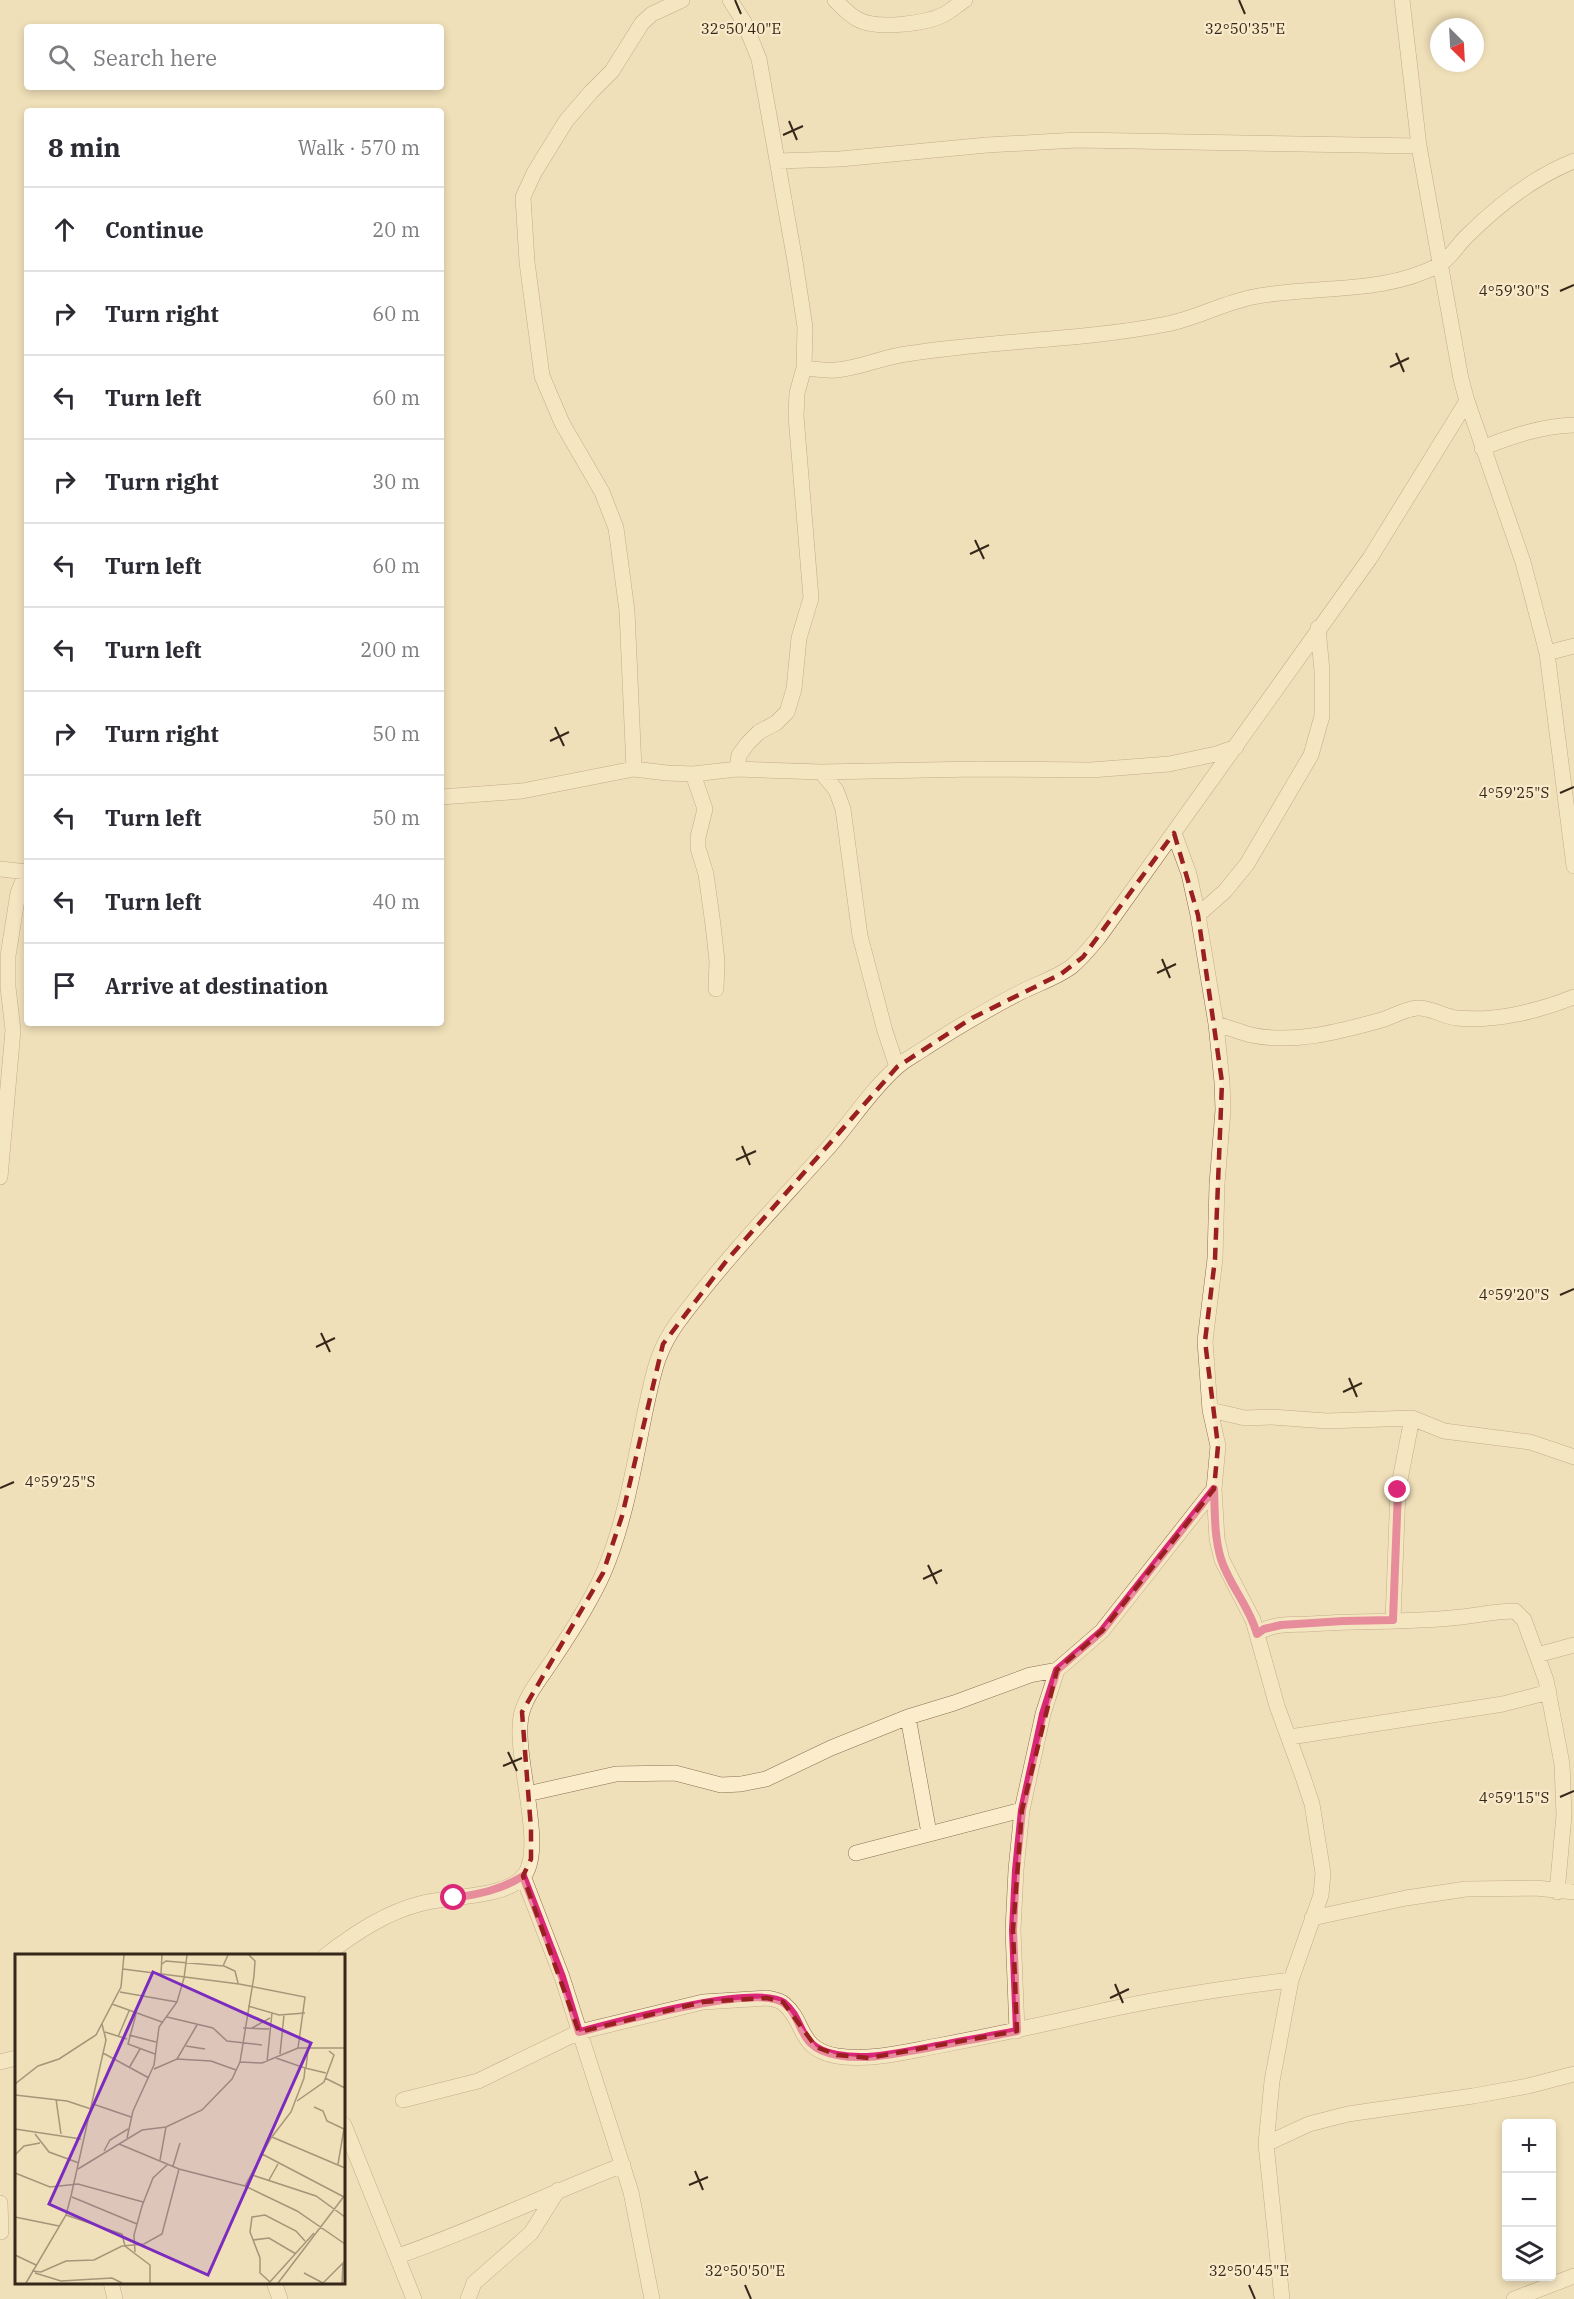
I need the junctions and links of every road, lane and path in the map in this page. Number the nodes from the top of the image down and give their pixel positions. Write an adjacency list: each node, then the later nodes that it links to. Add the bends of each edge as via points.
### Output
1 (682, 0): 18 (street, via 642,23 612,71 566,121 523,197 542,376 561,423 602,492 616,528 627,611)
2 (730, 0): 7 (street, via 759,59)
3 (835, 0): 4 (street, via 858,20 900,24 926,21)
4 (965, 0)
5 (1402, 0): 6 (street)
6 (1419, 146): 7 (street, via 1077,140); 9 (street)
7 (777, 161): 10 (street, via 805,327)
8 (1574, 161): 9 (street, via 1550,171 1519,192 1468,235)
9 (1442, 264): 10 (street, via 1411,277 1383,282 1254,297 1167,324 905,354 837,370); 11 (street)
10 (804, 368): 19 (street, via 796,416 812,598 799,638 794,689 787,712 747,743)
11 (1467, 401): 13 (street); 14 (street, via 1376,549)
12 (1574, 425): 13 (street, via 1511,436)
13 (1482, 448): 16 (street, via 1522,562)
14 (1318, 628): 17 (street); 28 (street, via 1322,716 1311,755 1247,864)
15 (1574, 646): 16 (street)
16 (1547, 653): 24 (street)
17 (1236, 747): 20 (street, via 1169,764 1091,770); 23 (street)
18 (634, 768): 21 (street); 22 (street, via 522,790)
19 (736, 769): 20 (street); 21 (street)
20 (821, 772): 33 (street, via 836,790 843,809 860,936)
21 (693, 774): 30 (street, via 705,809 698,848 714,925)
22 (444, 797)
23 (1174, 834): 28 (street, via 1189,874); 33 (street, via 1083,957 1061,974 972,1018)
24 (1574, 866)
25 (0, 870): 26 (street)
26 (24, 872)
27 (24, 879): 29 (street, via 13,920)
28 (1198, 915): 32 (street)
29 (4, 988): 34 (street, via 13,1030)
30 (716, 989)
31 (1574, 996): 32 (street, via 1555,1004 1474,1019 1416,1008 1386,1020 1299,1037 1251,1035)
32 (1216, 1023): 35 (street, via 1223,1110 1215,1259 1205,1341)
33 (897, 1067): 47 (street, via 727,1260 663,1344 651,1379 622,1516 603,1573 522,1712 520,1730)
34 (0, 1177)
35 (1210, 1410): 36 (street, via 1245,1418); 38 (street, via 1218,1446)
36 (1412, 1418): 37 (street, via 1443,1431 1530,1442); 39 (street, via 1398,1490)
37 (1574, 1457)
38 (1214, 1489): 40 (street, via 1222,1560); 43 (street, via 1102,1631)
39 (1393, 1620): 40 (street, via 1281,1625); 42 (street, via 1515,1611 1524,1620)
40 (1257, 1634): 46 (street)
41 (1574, 1645): 42 (street)
42 (1537, 1655): 44 (street)
43 (1057, 1670): 45 (street); 48 (street)
44 (1549, 1692): 46 (street, via 1503,1704); 52 (street, via 1562,1764 1564,1815)
45 (908, 1717): 47 (street, via 766,1779 721,1785 675,1773 616,1774); 49 (street)
46 (1290, 1737): 54 (street, via 1312,1804 1323,1873 1321,1895)
47 (527, 1794): 51 (street, via 531,1859)
48 (1022, 1810): 49 (street); 57 (street, via 1013,1930)
49 (929, 1833): 50 (street)
50 (856, 1853)
51 (523, 1876): 55 (street, via 484,1893 400,1910 366,1926); 58 (street)
52 (1557, 1892): 53 (street); 54 (street, via 1536,1888 1466,1888)
53 (1574, 1892)
54 (1312, 1918): 56 (street)
55 (328, 1954)
56 (1291, 1980): 57 (street, via 1155,1999); 63 (street, via 1272,2081)
57 (1017, 2031): 58 (street, via 869,2058 837,2055 816,2048 802,2034 783,2002 768,1998 703,2002)
58 (579, 2032): 62 (street, via 478,2081); 65 (street)
59 (15, 2058): 60 (street)
60 (0, 2062)
61 (1574, 2074): 63 (street, via 1473,2096 1348,2114 1309,2124)
62 (403, 2100)
63 (1266, 2144): 78 (street)
64 (347, 2146): 69 (street)
65 (623, 2166): 66 (street); 77 (street)
66 (558, 2190): 69 (street); 76 (street, via 531,2233 474,2283)
67 (0, 2204): 68 (street)
68 (6, 2232)
69 (398, 2256): 75 (street)
70 (1574, 2276): 79 (street)
71 (111, 2284): 73 (street)
72 (274, 2284): 74 (street)
73 (115, 2299)
74 (280, 2299)
75 (414, 2299)
76 (468, 2299)
77 (652, 2299)
78 (1282, 2299)
79 (1514, 2299)

